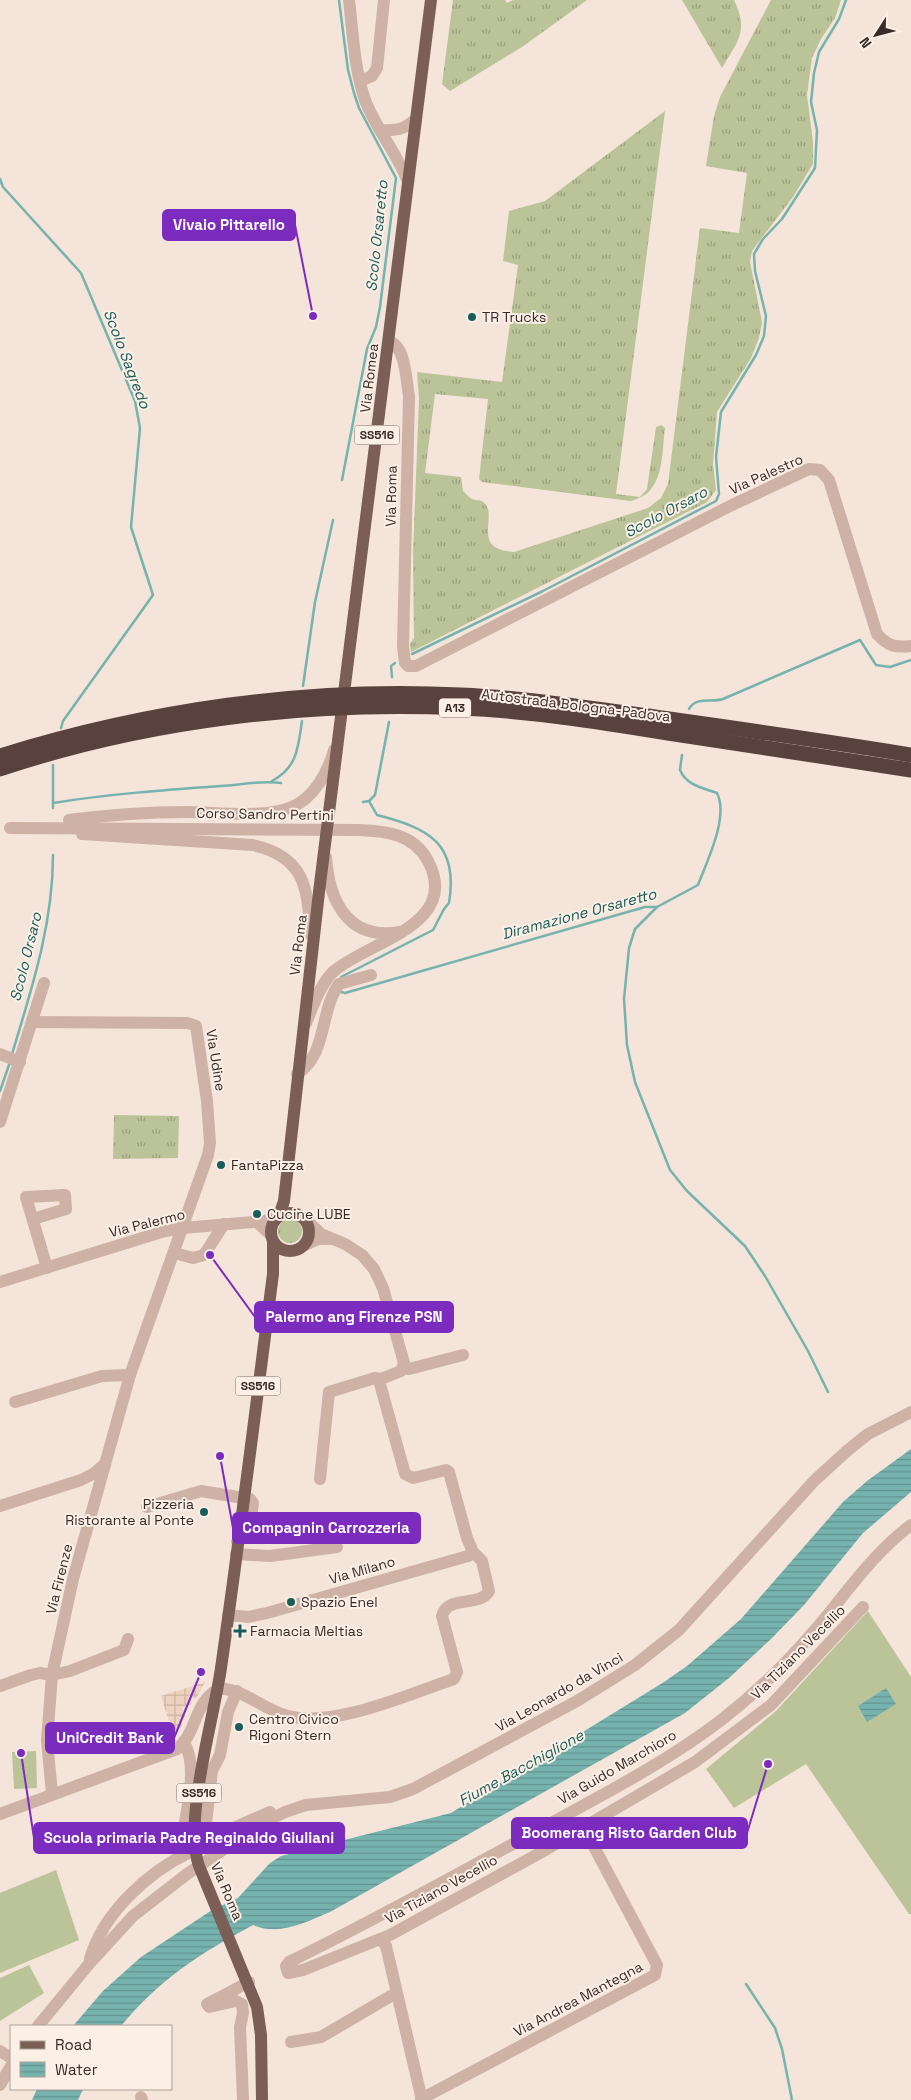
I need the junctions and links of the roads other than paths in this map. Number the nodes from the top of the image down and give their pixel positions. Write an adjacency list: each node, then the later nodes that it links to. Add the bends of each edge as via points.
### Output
1 (349, 0): 4 (street)
2 (384, 0): 4 (street, via 377,68 372,76)
3 (431, 0): 5 (main road, Via Romea / SS516)
4 (360, 81): 6 (street)
5 (416, 119): 6 (street, via 408,127 396,131); 7 (main road, Via Romea / SS516)
6 (380, 130): 7 (street)
7 (408, 182): 8 (main road, Via Romea / SS516)
8 (389, 341): 10 (street, Via Roma, via 396,345 402,357 409,396); 11 (main road, Via Romea / SS516)
9 (911, 646): 10 (street, Via Palestro, via 898,648 886,644 877,634 829,480 820,470 809,469 416,666 408,666)
10 (404, 658)
11 (341, 721): 16 (main road, Via Romea / SS516); 17 (street, Corso Sandro Pertini, via 332,758 324,775 308,796 291,808 275,812 116,814)
12 (911, 755): 13 (highway, Autostrada Bologna-Padova / A13, via 543,702 461,695 388,694 312,696 237,704 77,734)
13 (0, 756)
14 (0, 769): 15 (highway, Autostrada Bologna-Padova / A13, via 69,749 237,717 386,707 462,708 544,715)
15 (911, 770)
16 (329, 820): 18 (main road, Via Roma / SS516)
17 (5, 828): 19 (street, Corso Sandro Pertini, via 390,832 420,848 433,872 430,906); 20 (street, via 253,845 277,853 294,866 304,883)
18 (325, 848): 19 (street, via 327,872 334,899 341,911 361,928 386,933); 20 (main road, Via Roma / SS516)
19 (407, 930): 24 (street, Corso Sandro Pertini, via 332,974 321,989)
20 (312, 953): 24 (main road, Via Roma / SS516)
21 (371, 975): 26 (street, via 339,984 316,1053 308,1067)
22 (44, 983): 23 (street)
23 (33, 1022): 25 (street); 34 (street, Via Udine, via 188,1023 196,1026 210,1144)
24 (302, 1031): 26 (main road, Via Roma / SS516)
25 (10, 1058): 27 (street)
26 (297, 1074): 28 (main road, Via Roma / SS516)
27 (0, 1122)
28 (285, 1183): 29 (main road, Via Roma / SS516, via 284,1201); 31 (main road, Via Roma / SS516, via 290,1198)
29 (278, 1217): 31 (main road, via 290,1212); 32 (street, Via Palermo); 35 (main road, SS516, via 270,1229)
30 (33, 1219): 30 (street, via 66,1209 64,1196 26,1197); 39 (street)
31 (304, 1219): 36 (street); 37 (main road, via 309,1236)
32 (257, 1222): 33 (street, Via Palermo); 35 (street)
33 (224, 1224): 34 (street, Via Palermo); 38 (street, via 204,1255 193,1258)
34 (183, 1228): 38 (street, Via Firenze); 39 (street, Via Palermo)
35 (272, 1239): 37 (main road, via 282,1250); 40 (main road, Via Roma / SS516)
36 (330, 1239): 37 (street, via 318,1239); 43 (street, via 352,1248 374,1269)
37 (299, 1248): 40 (main road, via 281,1261)
38 (174, 1253): 44 (street, Via Firenze)
39 (47, 1268): 41 (street, Via Palermo)
40 (273, 1274): 54 (main road, Via Roma / SS516)
41 (0, 1282)
42 (463, 1355): 43 (street)
43 (404, 1368): 45 (street)
44 (130, 1375): 46 (street, via 102,1376); 48 (street, Via Firenze)
45 (380, 1379): 49 (street, via 329,1392); 61 (street, via 404,1474 413,1478 449,1472)
46 (15, 1402)
47 (911, 1412): 71 (street, Via Leonardo da Vinci, via 868,1434 848,1450 814,1482 680,1630 607,1684 413,1789 390,1797 312,1804)
48 (105, 1464): 50 (street); 52 (street, Via Firenze)
49 (320, 1479)
50 (80, 1480): 51 (street); 52 (street, via 94,1481)
51 (63, 1486): 52 (street); 53 (street)
52 (97, 1489): 65 (street, Via Firenze)
53 (30, 1498): 55 (street); 57 (street)
54 (244, 1498): 56 (street, via 201,1491); 60 (main road, Via Roma / SS516)
55 (0, 1506)
56 (148, 1507)
57 (0, 1516)
58 (911, 1525): 78 (street, Via Guido Marchioro, via 868,1565 776,1673 692,1741 556,1820)
59 (337, 1547): 60 (street, via 270,1556)
60 (236, 1548): 63 (main road, Via Roma / SS516)
61 (473, 1552): 63 (street, Via Milano, via 267,1613); 68 (street, via 482,1561 489,1591 484,1596 448,1606 442,1616 456,1676 454,1679 385,1702 320,1718 287,1716)
62 (863, 1607): 73 (street, Via Tiziano Vecellio, via 771,1705 695,1762)
63 (228, 1615): 67 (main road, Via Roma / SS516)
64 (128, 1639): 65 (street, via 124,1650)
65 (52, 1675): 66 (street, via 40,1673); 70 (street, Via Firenze, via 47,1740)
66 (0, 1686)
67 (217, 1693): 68 (street); 69 (street, via 203,1704); 75 (main road, Via Roma / SS516, via 195,1824 194,1844)
68 (235, 1697): 74 (street, via 228,1712 220,1755 212,1771)
69 (184, 1743): 70 (street, via 170,1752); 74 (street, via 191,1764 180,1849)
70 (52, 1794): 72 (street)
71 (285, 1812): 74 (street, Via Leonardo da Vinci, via 270,1812); 75 (street, Via Leonardo da Vinci, via 262,1823)
72 (0, 1814)
73 (584, 1828): 76 (street, Via Tiziano Vecellio); 89 (street, Via Andrea Mantegna, via 657,1965 655,1975)
74 (194, 1849): 77 (street, Via Leonardo da Vinci, via 144,1882 127,1899 97,1940)
75 (201, 1869): 77 (street, Via Leonardo da Vinci, via 139,1911); 79 (main road, Via Roma / SS516)
76 (381, 1939): 78 (street, Via Tiziano Vecellio, via 303,1970 288,1973); 80 (street, via 386,1946)
77 (89, 1964): 81 (street, Via Leonardo da Vinci)
78 (286, 1966)
79 (249, 1982): 87 (street, via 206,2004 209,2007 239,2001 243,2013 240,2026); 88 (main road, SS516, via 258,2007 262,2035)
80 (396, 1993): 82 (street, via 321,2038); 89 (street)
81 (39, 2025)
82 (291, 2042)
83 (0, 2052): 85 (street)
84 (0, 2059): 85 (street)
85 (10, 2065): 86 (street)
86 (0, 2087)
87 (243, 2100)
88 (262, 2100)
89 (422, 2100)

